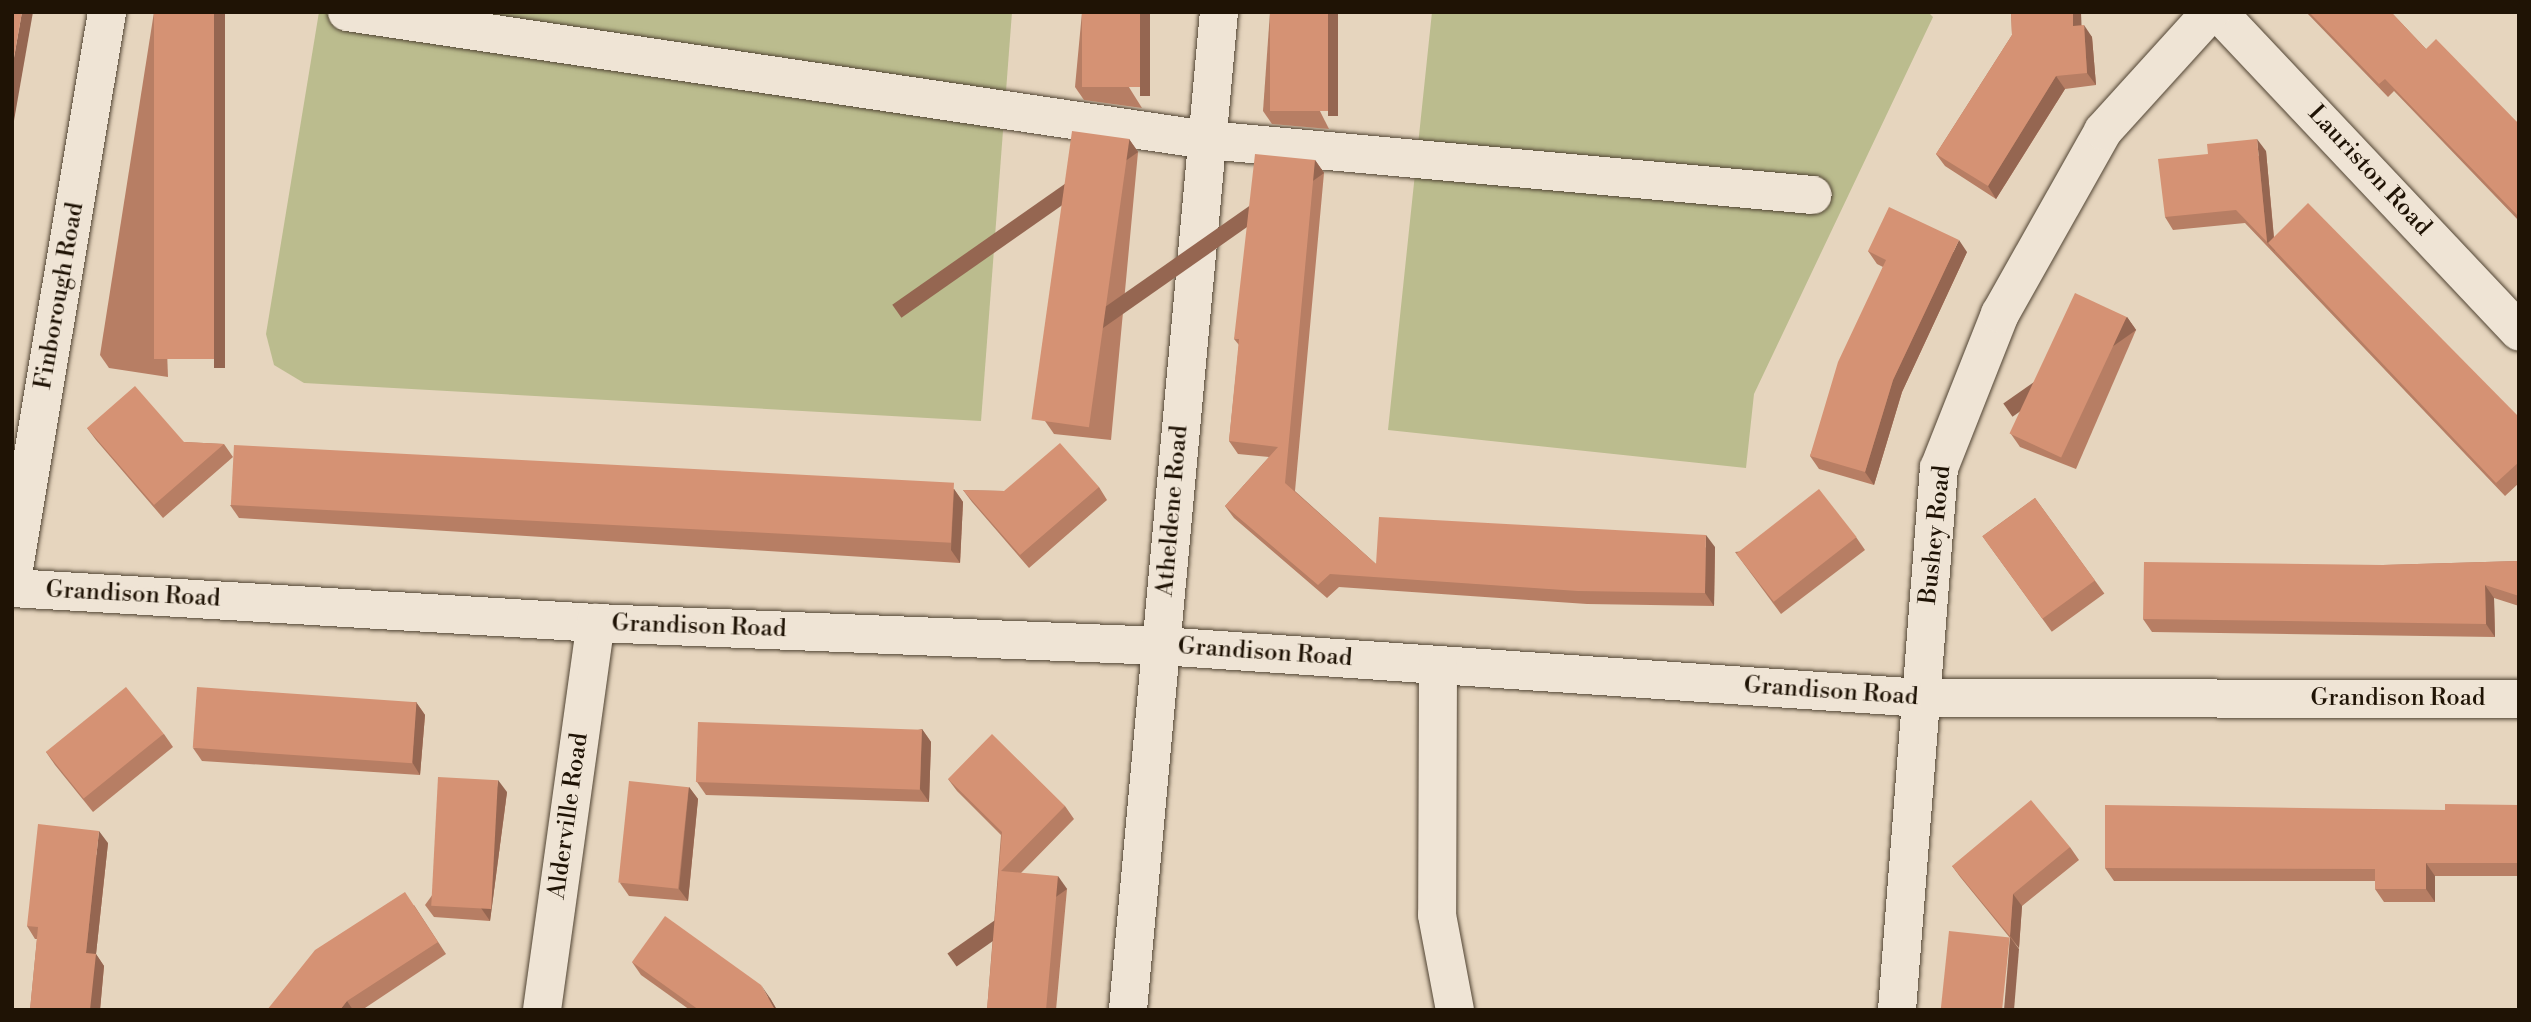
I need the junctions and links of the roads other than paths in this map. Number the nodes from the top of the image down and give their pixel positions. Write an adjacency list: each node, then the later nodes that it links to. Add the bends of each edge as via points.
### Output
1 (107, 12): 9 (street, Finborough Road)
2 (347, 12): 6 (street)
3 (1219, 12): 6 (street, Atheldene Road)
4 (2211, 12): 14 (street, Bushey Road, via 2102,131 2000,314 1939,468)
5 (2218, 12): 8 (street, Lauriston Road)
6 (1207, 141): 7 (street); 12 (street, Atheldene Road)
7 (1813, 195)
8 (2519, 331)
9 (12, 580)
10 (12, 588): 11 (street, Grandison Road)
11 (596, 623): 12 (street, Grandison Road); 16 (street, Alderville Road)
12 (1161, 646): 13 (street, Grandison Road); 17 (street, Atheldene Road)
13 (1438, 665): 14 (street, Grandison Road); 18 (street, via 1437,915)
14 (1922, 698): 15 (street, Grandison Road); 19 (street, Bushey Road)
15 (2519, 699)
16 (542, 1010)
17 (1128, 1010)
18 (1455, 1010)
19 (1897, 1010)

